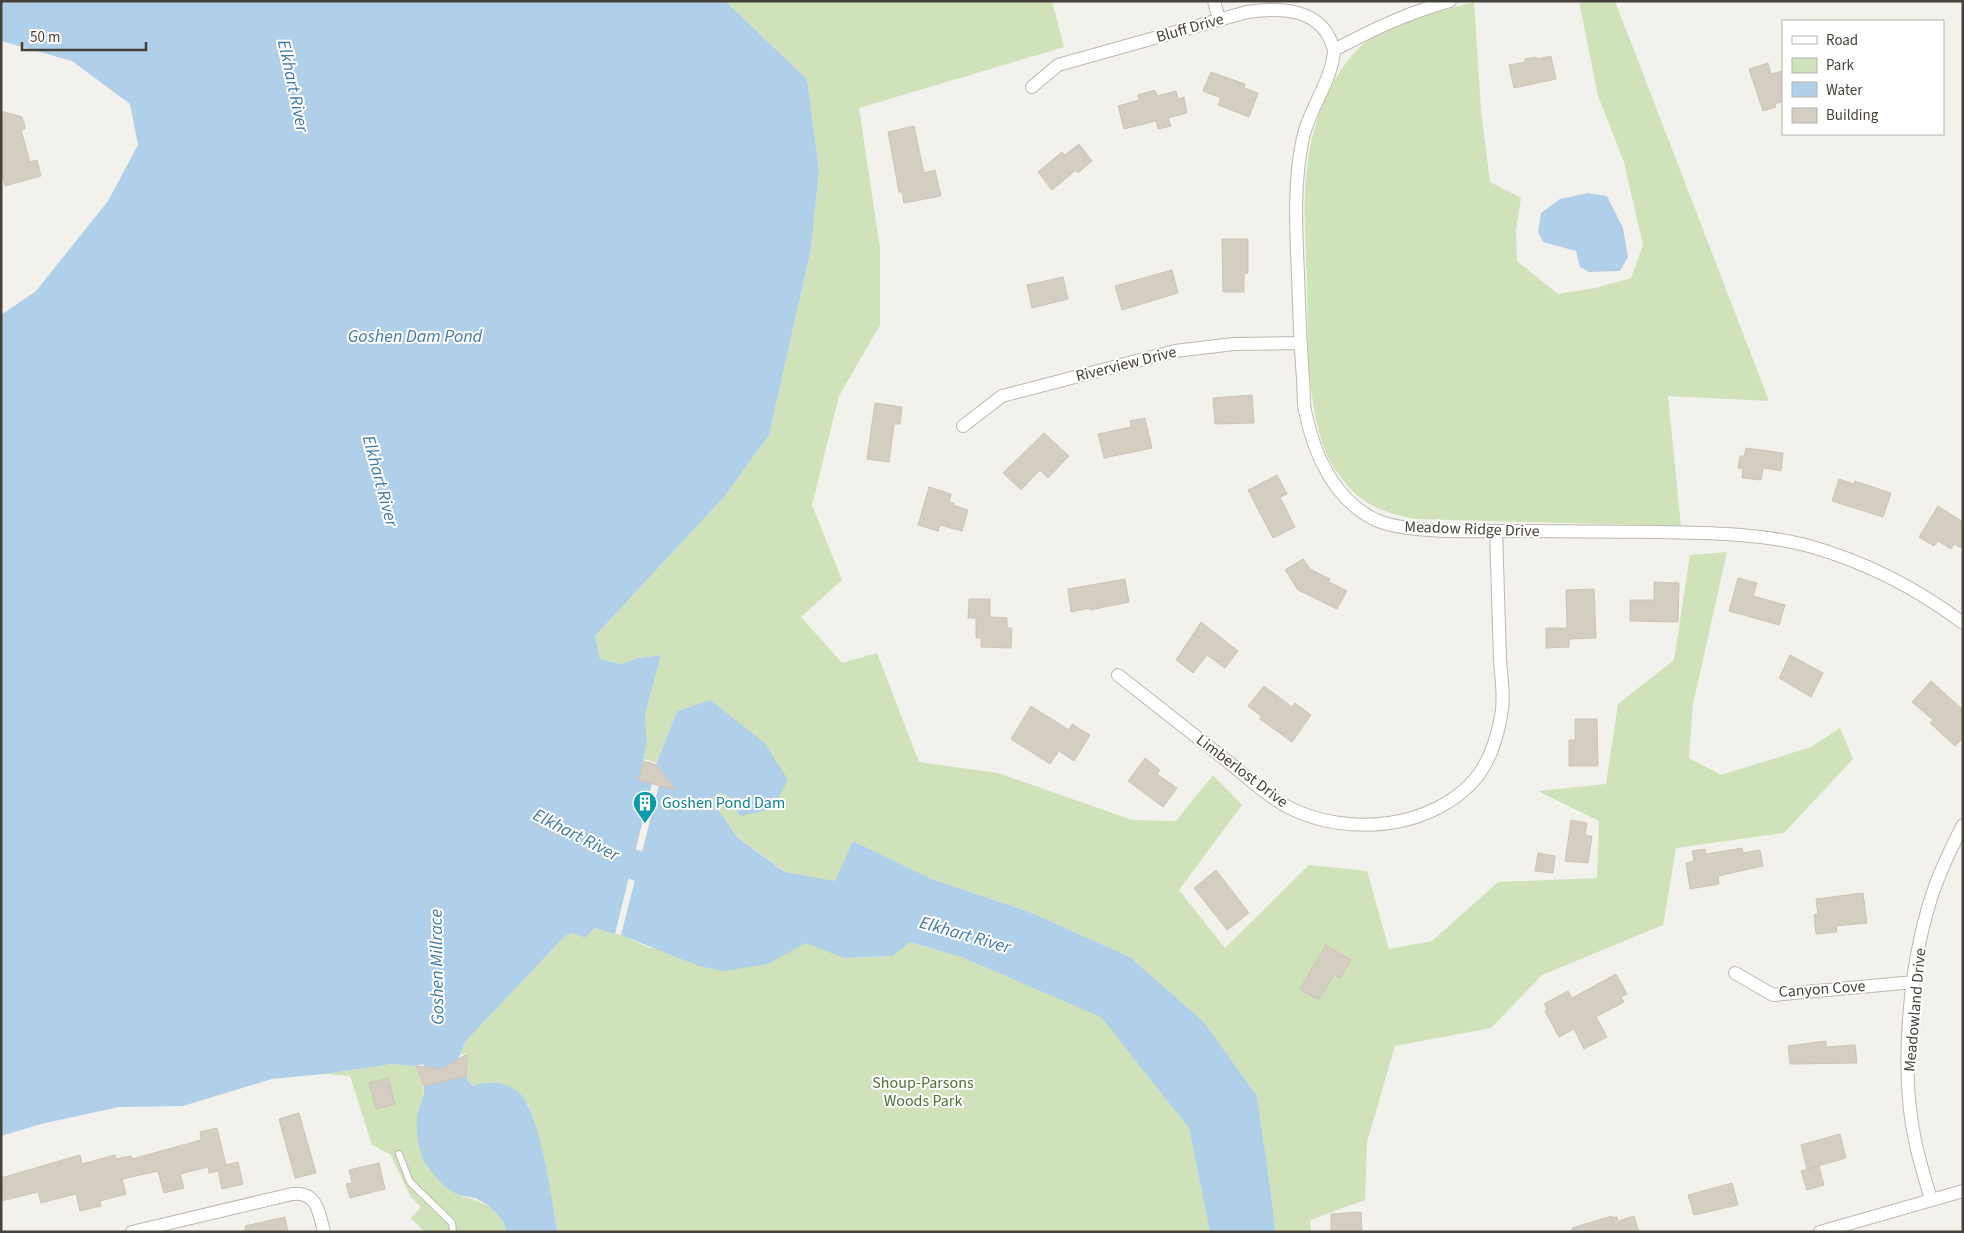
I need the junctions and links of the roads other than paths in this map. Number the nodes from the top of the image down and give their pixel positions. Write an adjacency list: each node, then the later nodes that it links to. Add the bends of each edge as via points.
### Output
1 (1214, 1): 3 (street)
2 (1450, 1): 4 (street, via 1389,22)
3 (1219, 19): 4 (street, Bluff Drive, via 1247,12 1287,9 1318,23 1328,33); 5 (street, Bluff Drive, via 1058,65)
4 (1334, 50): 6 (street, Meadow Ridge Drive, via 1332,65 1303,135 1297,169)
5 (1032, 87)
6 (1301, 343): 7 (street, Riverview Drive, via 1234,344 1175,351 1002,396); 8 (street, Meadow Ridge Drive, via 1305,410 1313,441 1326,472 1340,493 1360,511 1397,526)
7 (963, 426)
8 (1496, 531): 9 (street, Meadow Ridge Drive, via 1708,533 1808,546 1888,575); 10 (street, Limberlost Drive, via 1502,714 1494,745 1486,766 1473,784 1448,803 1417,817 1349,824 1291,809)
9 (1963, 622)
10 (1118, 675)
11 (1963, 825): 13 (street, Meadowland Drive, via 1932,895)
12 (1735, 974): 13 (street, Canyon Cove, via 1773,995)
13 (1914, 982): 16 (street, Meadowland Drive, via 1908,1067 1910,1106)
14 (399, 1154): 19 (lane, via 410,1182 452,1223)
15 (1963, 1191): 16 (street)
16 (1931, 1200): 20 (street)
17 (132, 1232): 18 (street, via 292,1194 308,1195 317,1207)
18 (324, 1232)
19 (453, 1232)
20 (1820, 1232)

